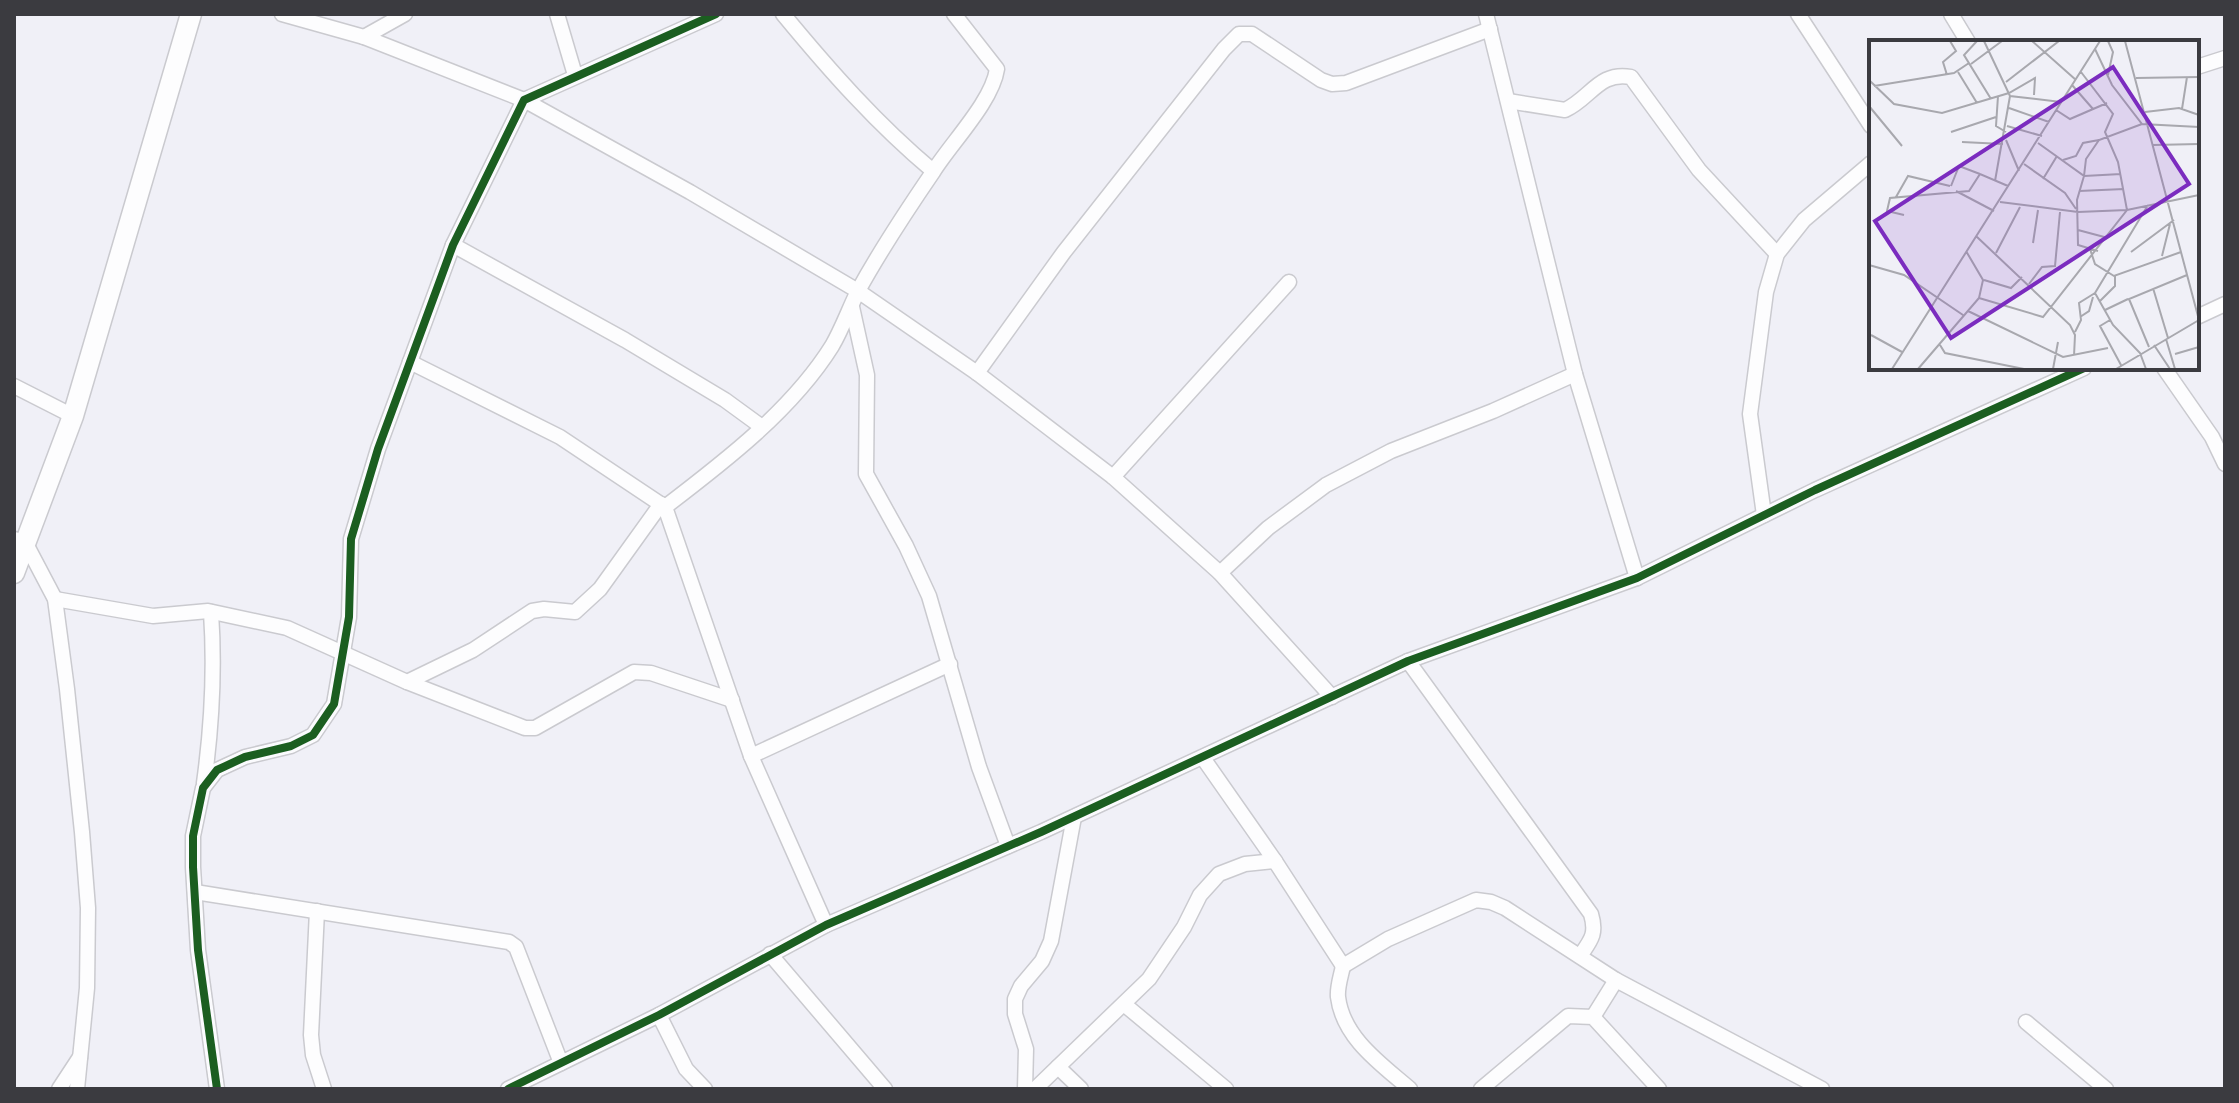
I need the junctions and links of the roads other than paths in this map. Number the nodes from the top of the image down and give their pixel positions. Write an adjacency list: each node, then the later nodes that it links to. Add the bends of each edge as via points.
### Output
1 (191, 14): 34 (street)
2 (282, 14): 11 (street)
3 (405, 14): 11 (street)
4 (557, 14): 15 (street)
5 (716, 14): 15 (street)
6 (783, 14): 20 (street, via 854,98)
7 (954, 14): 20 (street, via 997,69 986,97)
8 (1798, 14): 18 (street)
9 (1951, 14): 12 (street)
10 (1488, 21): 17 (street); 31 (street, via 1370,75 1332,84 1252,34 1239,34 1064,252)
11 (364, 37): 16 (street)
12 (1967, 40)
13 (2225, 58): 14 (street)
14 (2199, 66)
15 (575, 75): 16 (street)
16 (524, 100): 21 (street); 24 (street)
17 (1508, 101): 22 (street, via 1565,110 1604,79 1617,74 1631,77 1699,170); 32 (street)
18 (1869, 123)
19 (1869, 165): 22 (street, via 1804,220)
20 (933, 171): 24 (street)
21 (453, 245): 28 (street); 35 (street, via 625,340)
22 (1777, 254): 39 (street, via 1766,292 1750,414)
23 (1289, 282): 37 (street)
24 (858, 291): 26 (street); 31 (street)
25 (2225, 304): 27 (street)
26 (852, 307): 35 (street, via 812,373); 48 (street, via 867,375 866,474 929,596)
27 (2199, 316)
28 (410, 362): 38 (street, via 560,437); 46 (street, via 351,539)
29 (2080, 370): 39 (street)
30 (2165, 370): 36 (street)
31 (977, 373): 37 (street)
32 (1575, 374): 42 (street, via 1391,451 1326,485); 43 (street)
33 (14, 386): 34 (street)
34 (73, 416): 40 (street)
35 (762, 427): 38 (street)
36 (2225, 464)
37 (1113, 477): 42 (street)
38 (663, 505): 49 (street, via 600,589 575,612 532,611 473,650); 51 (street)
39 (1764, 515): 43 (street)
40 (20, 541): 41 (street); 44 (street)
41 (14, 573)
42 (1220, 573): 50 (street)
43 (1637, 578): 47 (street)
44 (55, 599): 45 (street, via 153,616); 69 (street, via 88,908)
45 (211, 612): 46 (street, via 287,628); 54 (street, via 213,718)
46 (345, 652): 49 (street); 54 (street, via 334,704 313,735 217,770)
47 (1408, 661): 50 (street); 62 (street, via 1591,914 1595,927)
48 (950, 664): 52 (street); 56 (street)
49 (407, 682): 51 (street, via 525,728 535,728 634,672)
50 (1332, 697): 53 (street)
51 (732, 700): 52 (street)
52 (751, 756): 60 (street)
53 (1203, 758): 55 (street); 57 (street)
54 (203, 788): 58 (street, via 193,836)
55 (1074, 817): 56 (street); 79 (street, via 1051,941 1015,999 1026,1049)
56 (1008, 846): 60 (street)
57 (1275, 861): 63 (street); 65 (street, via 1219,874 1200,895 1149,979)
58 (195, 892): 59 (street); 74 (street)
59 (317, 911): 70 (street, via 516,947); 75 (street, via 311,1035)
60 (826, 925): 61 (street)
61 (770, 954): 66 (street); 78 (street)
62 (1580, 956): 63 (street, via 1505,908 1476,900 1388,939); 64 (street)
63 (1343, 966): 83 (street, via 1337,994 1343,1021 1371,1056)
64 (1616, 980): 67 (street); 86 (street)
65 (1125, 1005): 71 (street); 82 (street)
66 (659, 1015): 70 (street); 77 (street, via 686,1069)
67 (1593, 1017): 84 (street, via 1568,1016); 85 (street)
68 (2026, 1022): 87 (street)
69 (82, 1054): 72 (street); 73 (street)
70 (561, 1063): 76 (street)
71 (1058, 1067): 80 (street); 81 (street)
72 (59, 1089)
73 (77, 1089)
74 (217, 1089)
75 (324, 1089)
76 (508, 1089)
77 (705, 1089)
78 (885, 1089)
79 (1025, 1089)
80 (1035, 1089)
81 (1081, 1089)
82 (1226, 1089)
83 (1410, 1089)
84 (1481, 1089)
85 (1659, 1089)
86 (1822, 1089)
87 (2106, 1089)

